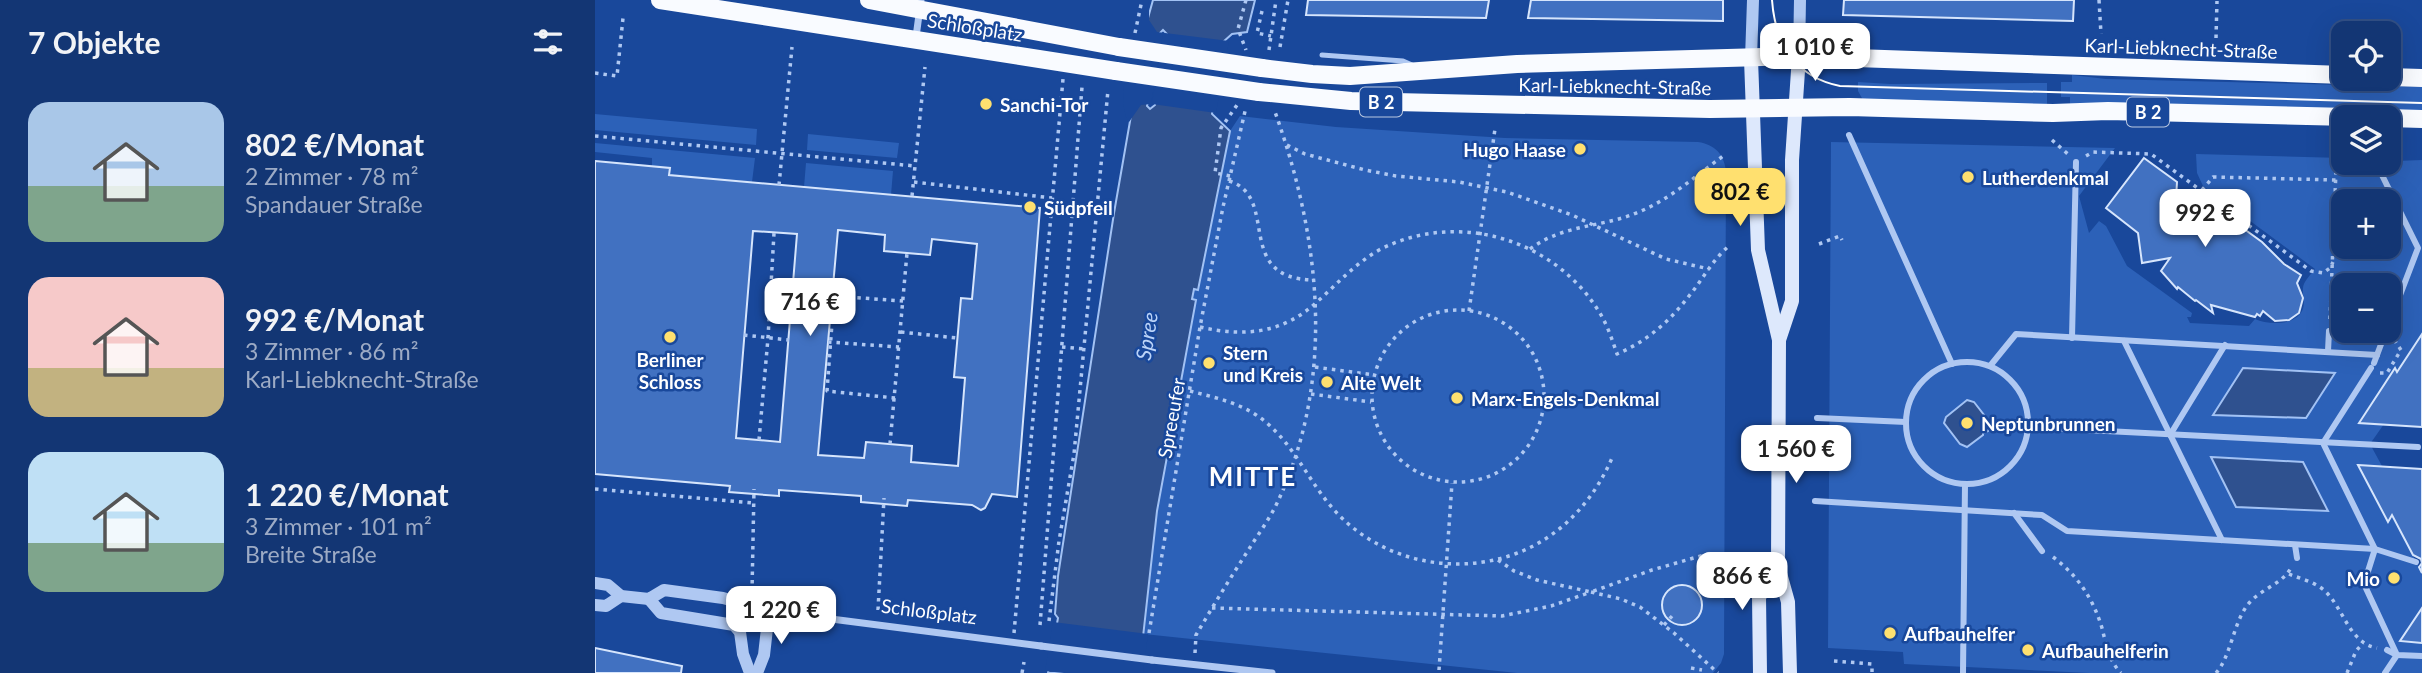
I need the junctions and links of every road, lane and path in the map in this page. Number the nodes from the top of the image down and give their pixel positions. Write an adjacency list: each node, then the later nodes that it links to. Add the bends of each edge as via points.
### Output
1 (660, 0): 19 (main road, Schloßplatz / B 2)
2 (869, 0): 11 (main road, Schloßplatz / B 2)
3 (1142, 0): 15 (path)
4 (1246, 0): 17 (path, via 1238,29)
5 (1276, 0): 16 (path)
6 (1288, 0): 21 (path)
7 (1753, 0): 25 (street)
8 (1800, 0): 24 (street)
9 (2099, 0): 14 (path)
10 (2217, 1): 18 (path)
11 (921, 4): 19 (street); 28 (main road, Schloßplatz / B 2, bridge, via 1119,47)
12 (1262, 12): 16 (path, via 1257,33)
13 (623, 18): 30 (path, via 617,76)
14 (2101, 34)
15 (1134, 35)
16 (1269, 36): 22 (path)
17 (1243, 38)
18 (2216, 38)
19 (916, 39): 26 (main road, Schloßplatz / B 2)
20 (792, 47): 50 (path)
21 (1280, 47)
22 (1269, 50)
23 (1322, 55): 29 (lane, via 1403,61)
24 (1799, 56): 25 (main road, Karl-Liebknecht-Straße / B 2); 31 (main road, Karl-Liebknecht-Straße / B 2); 38 (main road)
25 (1751, 59): 29 (main road, Karl-Liebknecht-Straße / B 2, via 1517,64); 39 (main road)
26 (1065, 63): 36 (main road, Schloßplatz / B 2, bridge); 63 (path)
27 (925, 67): 53 (path)
28 (1262, 68): 29 (main road, Karl-Liebknecht-Straße / B 2, via 1333,76)
29 (1425, 71)
30 (595, 73)
31 (2331, 75)
32 (2401, 77): 33 (main road)
33 (2422, 78)
34 (1081, 87): 94 (path)
35 (1108, 90): 95 (path)
36 (1259, 92): 39 (main road, Karl-Liebknecht-Straße / B 2, via 1352,101)
37 (1246, 107): 56 (path, Spreeufer)
38 (1795, 108): 39 (main road, Karl-Liebknecht-Straße / B 2); 41 (main road, Karl-Liebknecht-Straße / B 2); 88 (main road, via 1792,301)
39 (1752, 109): 88 (main road, via 1758,250)
40 (1275, 112): 49 (path)
41 (2331, 117)
42 (2401, 118): 43 (main road)
43 (2422, 119)
44 (1226, 121): 56 (path, via 1215,173)
45 (1495, 129): 60 (path)
46 (1849, 135): 99 (street)
47 (595, 136): 50 (path)
48 (2052, 140): 52 (path)
49 (1287, 145): 60 (path, via 1364,170); 75 (path, via 1306,222)
50 (781, 152): 53 (path); 59 (path)
51 (1726, 154): 64 (path, via 1642,211)
52 (2076, 162): 61 (path, via 2093,152 2151,154); 86 (street)
53 (915, 166): 58 (path)
54 (2336, 175): 57 (path)
55 (2382, 175): 70 (street)
56 (1229, 179): 75 (path, via 1249,194 1268,259 1295,278); 80 (path, Spreeufer)
57 (2336, 180): 61 (path, via 2213,177); 73 (path)
58 (913, 182): 62 (path); 63 (path)
59 (779, 185)
60 (1487, 187): 64 (path); 66 (path)
61 (2201, 190): 73 (path, via 2314,272 2326,272)
62 (912, 196)
63 (1052, 198): 154 (path)
64 (1591, 225): 71 (path, via 1545,238); 74 (path, via 1666,259)
65 (774, 233): 84 (path)
66 (1481, 233): 71 (path); 78 (path, via 1439,232 1394,244 1349,271); 79 (path)
67 (1842, 240): 68 (path, via 1840,236)
68 (1819, 244)
69 (1730, 245): 74 (path)
70 (2420, 245): 76 (street)
71 (1530, 249): 74 (path, via 1584,290 1607,326 1617,354 1650,336)
72 (907, 253): 77 (path)
73 (2333, 262): 81 (path)
74 (1709, 269)
75 (1314, 280): 78 (path)
76 (2401, 293)
77 (903, 301): 82 (path); 90 (path, via 834,296)
78 (1315, 304): 80 (path, via 1288,322 1263,330 1226,333); 101 (path)
79 (1469, 311): 103 (path, via 1440,312 1410,324 1387,346); 118 (path, via 1497,320 1525,342 1538,365 1544,401 1534,436 1516,460 1490,477)
80 (1200, 327): 104 (path, Spreeufer)
81 (2329, 329): 97 (street)
82 (901, 332): 85 (path); 93 (path)
83 (744, 335): 84 (path)
84 (768, 338): 87 (path); 112 (path)
85 (957, 338)
86 (2072, 338): 89 (street); 100 (street, via 2017,334)
87 (789, 340)
88 (1779, 340): 135 (main road)
89 (2125, 341): 92 (street); 111 (street)
90 (829, 342): 93 (path); 106 (path, via 827,391)
91 (2382, 343): 98 (street)
92 (2225, 345): 97 (street); 111 (street)
93 (900, 347): 106 (path)
94 (1062, 348): 95 (path); 150 (path)
95 (1084, 349): 149 (path)
96 (2402, 350): 102 (path)
97 (2328, 351): 98 (street)
98 (2377, 355): 113 (street)
99 (1952, 364): 100 (street); 109 (street, via 1938,369 1915,391)
100 (1990, 366): 110 (street, via 2023,397)
101 (1315, 367): 103 (path); 105 (path)
102 (2387, 373)
103 (1374, 375): 107 (path)
104 (1189, 391): 116 (path, via 1257,415); 152 (path, Spreeufer)
105 (1311, 394): 107 (path); 116 (path)
106 (895, 397): 114 (path)
107 (1371, 402): 118 (path, via 1376,425 1396,457 1426,477)
108 (1817, 418): 109 (street)
109 (1906, 422): 119 (street, via 1910,445 1923,465 1942,479)
110 (2028, 428): 111 (street); 119 (street, via 2022,450 2008,469 1995,478)
111 (2170, 435): 113 (street); 127 (street)
112 (759, 440)
113 (2323, 443): 115 (street); 129 (street)
114 (890, 444)
115 (2418, 447)
116 (1297, 454): 134 (path, via 1328,503 1356,530 1393,552); 144 (path, via 1277,503)
117 (1612, 458): 132 (path, via 1594,493 1567,523 1533,547)
118 (1452, 483): 134 (path)
119 (1965, 484): 125 (street)
120 (595, 489): 124 (path)
121 (754, 489): 124 (path)
122 (884, 498): 145 (path)
123 (1815, 501): 125 (street)
124 (754, 503): 142 (path)
125 (1966, 510): 126 (street); 174 (street)
126 (2014, 513): 127 (street, via 2042,515 2067,531); 130 (street)
127 (2221, 540): 128 (street)
128 (2295, 545): 129 (street); 131 (street)
129 (2375, 549): 133 (street); 157 (street, via 2364,584)
130 (2042, 551): 175 (path, via 2079,581)
131 (2297, 558): 136 (path)
132 (1498, 559): 134 (path); 139 (path, via 1537,580)
133 (2416, 562)
134 (1446, 564): 147 (path)
135 (1778, 566): 171 (main road, via 1759,597); 172 (main road, via 1788,601)
136 (2289, 574): 155 (path, via 2327,593); 176 (path, via 2247,606)
137 (595, 583): 140 (street, Schloßplatz, via 608,585)
138 (1733, 589): 139 (path, via 1723,580 1711,553)
139 (1591, 592): 147 (path, via 1502,616); 151 (path, via 1630,602)
140 (621, 597): 141 (street, Schloßplatz); 143 (street, Schloßplatz, via 606,606)
141 (649, 599): 142 (street, Schloßplatz, via 664,590); 153 (street, Schloßplatz, via 661,613 734,625)
142 (751, 599): 146 (street, Schloßplatz); 153 (street, via 743,616)
143 (595, 605)
144 (1212, 608): 147 (path); 161 (path, via 1196,635)
145 (878, 610)
146 (769, 611): 154 (street, Schloßplatz); 167 (street)
147 (1443, 614): 163 (path)
148 (1673, 615): 151 (path)
149 (1049, 621)
150 (1040, 625)
151 (1664, 625): 170 (path)
152 (1149, 634)
153 (741, 638): 166 (street)
154 (1013, 642): 161 (street, Schloßplatz, bridge)
155 (2363, 643): 156 (path); 177 (path)
156 (2387, 650): 157 (street)
157 (2397, 654): 158 (street); 178 (street)
158 (2422, 656)
159 (1834, 661): 173 (path, via 1872,664)
160 (1024, 662): 168 (path)
161 (1194, 664): 169 (street, Schloßplatz)
162 (1691, 668): 164 (path)
163 (1439, 670)
164 (1702, 670)
165 (1865, 672): 173 (path)
166 (750, 673)
167 (757, 673)
168 (1022, 673)
169 (1272, 673)
170 (1719, 673)
171 (1759, 673)
172 (1790, 673)
173 (1872, 673)
174 (1963, 673)
175 (2121, 673)
176 (2216, 673)
177 (2347, 673)
178 (2385, 673)

